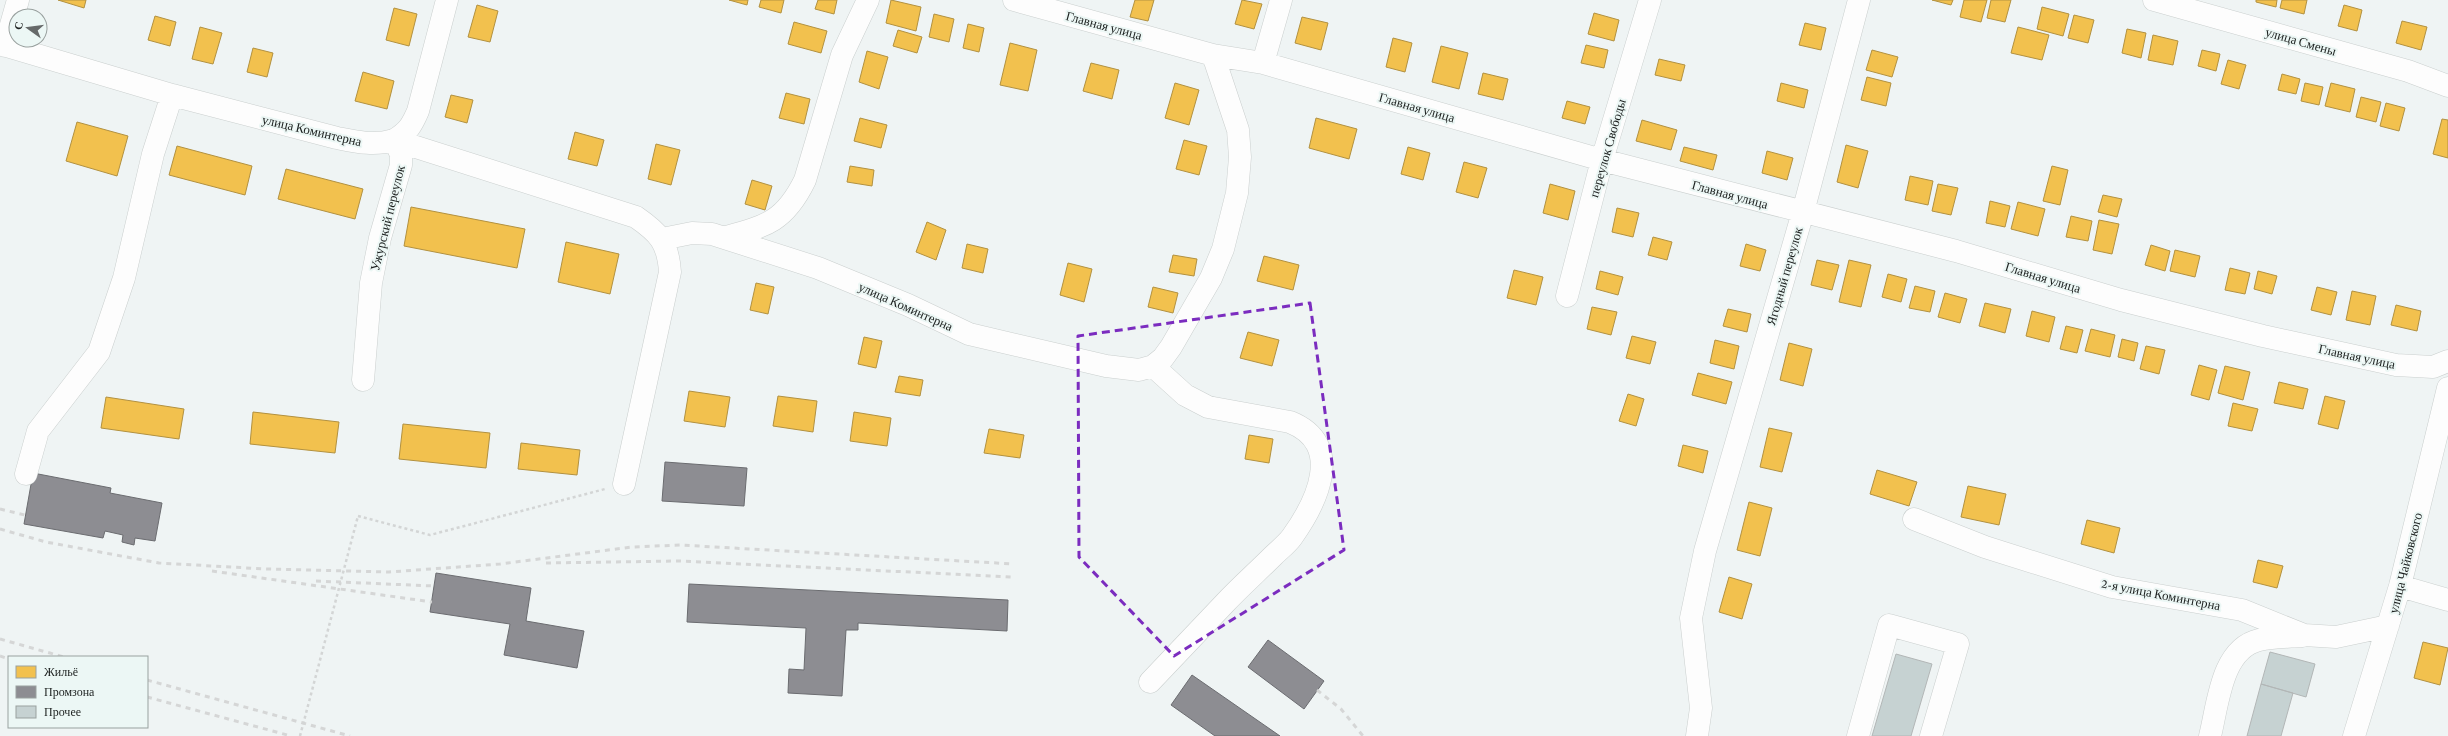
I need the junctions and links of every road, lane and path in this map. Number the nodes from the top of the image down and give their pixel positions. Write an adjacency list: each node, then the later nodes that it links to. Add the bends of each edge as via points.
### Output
1 (18, 0): 10 (street)
2 (447, 0): 15 (street, via 418,111 412,126 405,134)
3 (868, 0): 18 (street, via 842,55 805,180 797,196 776,219 763,227)
4 (1014, 0): 11 (street, Главная улица)
5 (1281, 0): 12 (street)
6 (1650, 0): 16 (street, переулок Свободы)
7 (1858, 0): 17 (street, Ягодный переулок)
8 (2154, 0): 9 (street, улица Смены)
9 (2196, 5): 13 (street, улица Смены)
10 (2, 45): 14 (street, улица Коминтерна)
11 (1213, 55): 12 (street, Главная улица); 22 (street, via 1238,130 1240,157 1237,193 1223,249 1211,278 1171,347)
12 (1263, 63): 16 (street, Главная улица)
13 (2448, 86)
14 (172, 95): 15 (street, улица Коминтерна, via 365,144 382,144); 25 (street, via 153,154 124,278 98,352 38,431)
15 (394, 140): 19 (street, улица Коминтерна, via 620,210 653,228); 23 (street, Ужурский переулок, via 401,154 401,165 380,238 371,283)
16 (1602, 160): 17 (street, Главная улица); 20 (street, переулок Свободы)
17 (1802, 212): 21 (street, Главная улица, via 1956,251 2121,300 2348,355 2420,368 2433,367); 34 (street, Ягодный переулок, via 1705,551 1692,618 1701,708)
18 (726, 237): 19 (street, улица Коминтерна, via 701,232); 22 (street, улица Коминтерна, via 818,268 908,305 969,334 1106,366 1139,370)
19 (662, 239): 26 (street, улица Коминтерна, via 669,255 670,272)
20 (1567, 296)
21 (2448, 361)
22 (1153, 366): 32 (street, via 1185,395 1202,404 1290,422 1303,428 1311,434 1319,451 1323,470 1314,499 1292,538 1226,602)
23 (363, 380)
24 (2448, 388): 28 (street, улица Чайковского)
25 (26, 474)
26 (624, 484): 33 (path, bridge, via 430,535 358,516)
27 (1914, 519): 31 (street, 2-я улица Коминтерна, via 1985,547 2112,587 2242,610)
28 (2400, 586): 29 (street); 30 (street, улица Чайковского)
29 (2448, 600)
30 (2388, 626): 31 (street, 2-я улица Коминтерна, via 2336,637); 38 (street, улица Чайковского)
31 (2304, 635): 37 (street, via 2258,640 2240,650 2226,675)
32 (1150, 682)
33 (300, 736)
34 (1696, 736)
35 (1858, 736): 36 (street, via 1889,625 1958,644)
36 (1931, 736)
37 (2210, 736)
38 (2354, 736)

